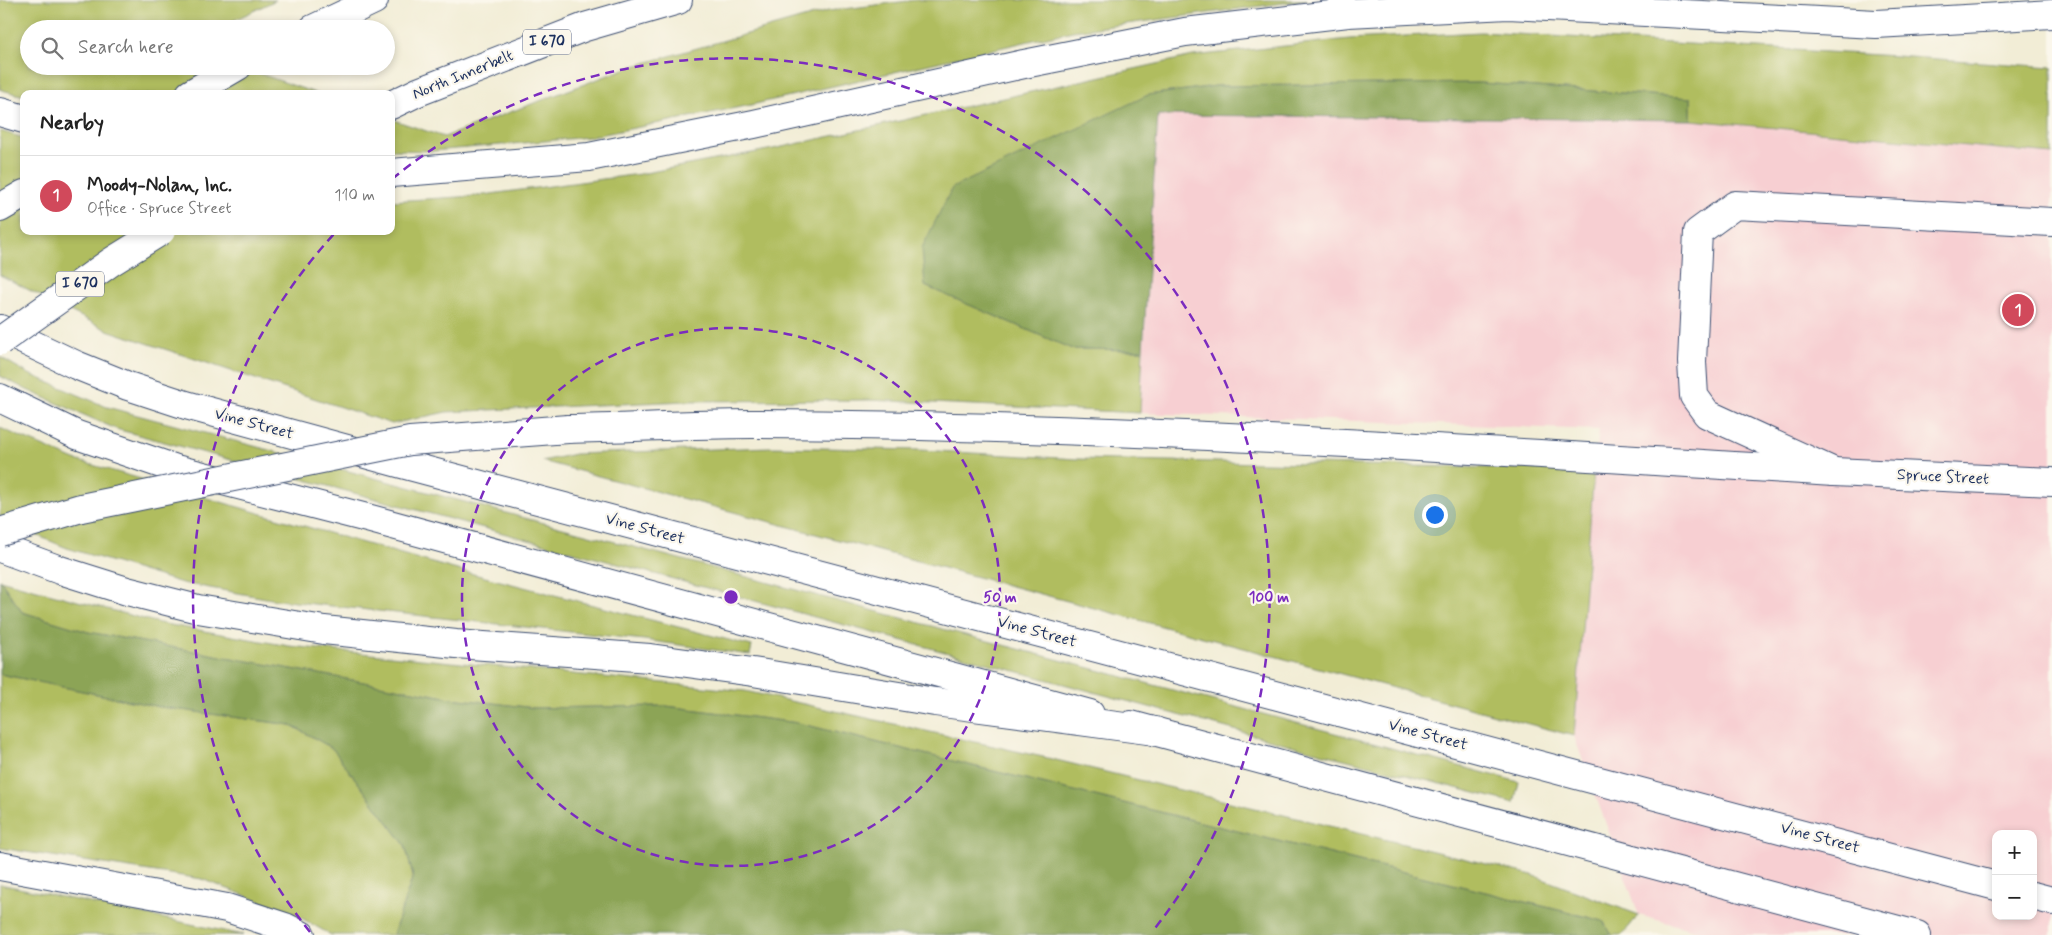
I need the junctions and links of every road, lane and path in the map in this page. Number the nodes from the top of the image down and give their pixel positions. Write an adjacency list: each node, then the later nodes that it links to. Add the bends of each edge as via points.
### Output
1 (374, 0): 4 (main road)
2 (678, 0): 7 (main road, North Innerbelt / I 670, via 585,27)
3 (2052, 14): 10 (main road, via 1876,24 1508,6 1348,13 1185,32 589,157)
4 (332, 20)
5 (223, 75): 6 (main road)
6 (197, 90)
7 (395, 103)
8 (0, 112): 9 (main road)
9 (20, 118)
10 (395, 173)
11 (20, 196): 12 (main road)
12 (0, 208)
13 (2052, 222): 18 (main road, via 1735,205 1698,232 1692,362 1694,396 1707,414)
14 (155, 235): 16 (main road, I 670, bridge)
15 (0, 329): 24 (main road, Vine Street, via 128,386 195,407)
16 (0, 341)
17 (0, 398): 22 (main road, via 77,435 176,469)
18 (1834, 472): 19 (main road, Spruce Street); 20 (main road, Spruce Street, bridge, via 1338,442 1021,429 750,424 568,429 410,441 81,508)
19 (2052, 482)
20 (0, 532)
21 (0, 548): 22 (main road, via 68,573 180,604 324,630 456,644 650,658 935,702)
22 (1155, 731): 28 (main road)
23 (0, 866): 27 (main road, via 227,908)
24 (1992, 885)
25 (2037, 897): 26 (main road)
26 (2052, 901)
27 (301, 935)
28 (1917, 935)

